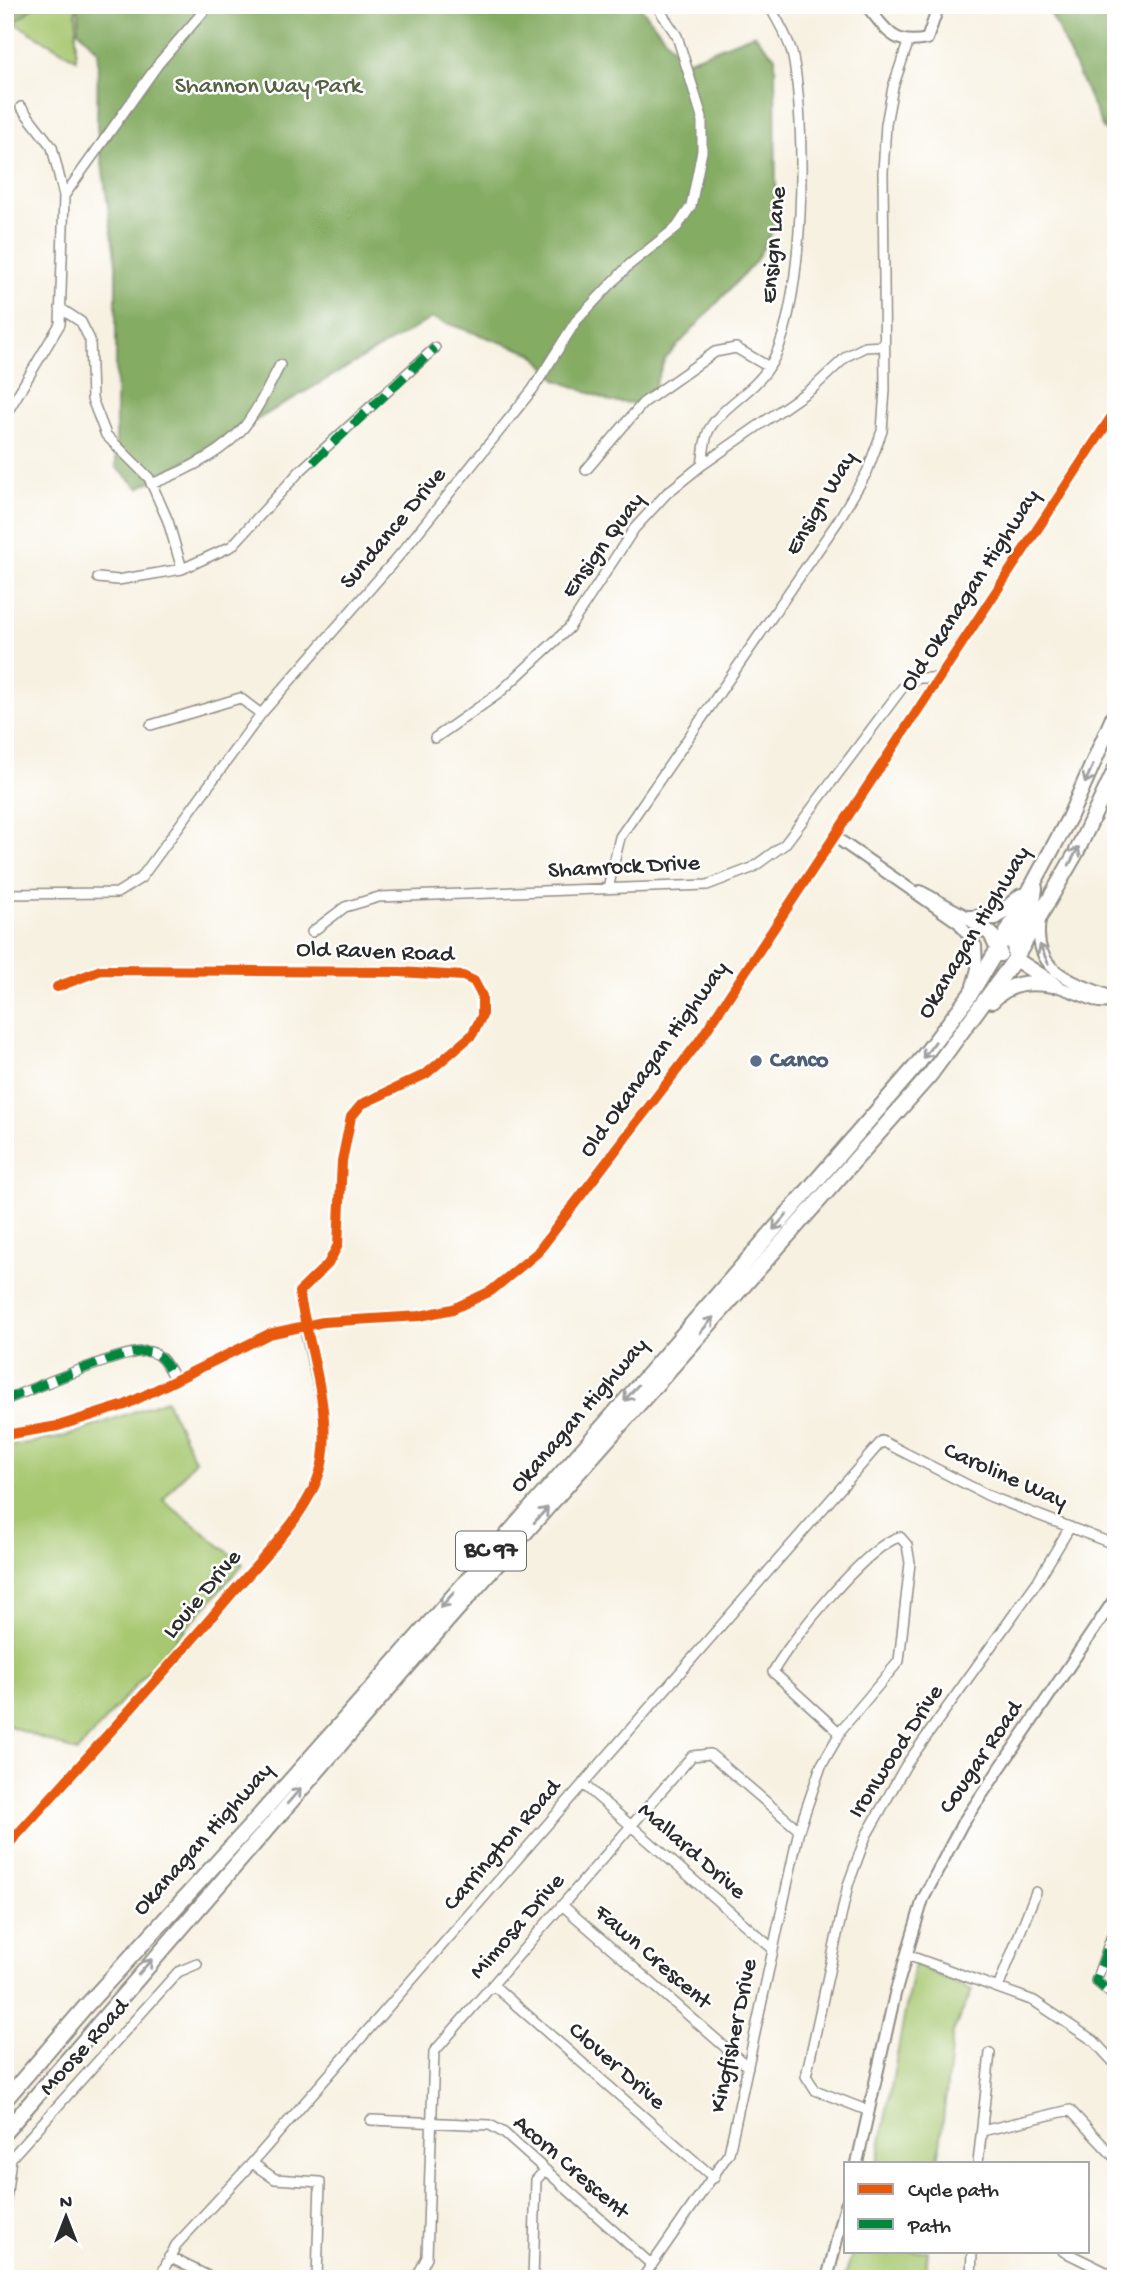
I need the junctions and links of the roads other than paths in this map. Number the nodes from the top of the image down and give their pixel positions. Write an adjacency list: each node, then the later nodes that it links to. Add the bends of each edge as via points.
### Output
1 (209, 5): 8 (street, via 159,63)
2 (656, 5): 23 (street, Sundance Drive, via 677,36 702,117 702,151 691,206 677,227 629,265 576,321 524,400 403,551)
3 (769, 5): 13 (street, Ensign Lane, via 791,51 799,96 800,184 797,261 788,319)
4 (866, 5): 6 (street, via 891,36)
5 (939, 5): 6 (street, via 927,39)
6 (908, 43): 10 (street, Ensign Way, via 886,124)
7 (21, 107): 8 (street, via 52,147)
8 (64, 196): 9 (street)
9 (60, 308): 15 (street, via 60,324); 18 (street, via 81,322 90,340 92,399 106,435)
10 (884, 345): 16 (street, Ensign Quay, via 846,356 814,387); 30 (street, Ensign Way, via 882,431 867,472 753,649 620,837)
11 (435, 348): 19 (street, via 300,471 232,546)
12 (280, 365): 18 (street, via 242,430 200,461)
13 (769, 367): 16 (street, Ensign Lane, via 709,429); 17 (street, via 736,348 715,352 643,403)
14 (1116, 410): 21 (street, Old Okanagan Highway)
15 (5, 416)
16 (702, 465): 25 (street, Ensign Quay, via 667,493 634,529 569,628 498,694)
17 (586, 470)
18 (151, 484): 19 (street)
19 (182, 569): 20 (street, via 118,580)
20 (98, 578)
21 (940, 678): 27 (street, Old Okanagan Highway); 30 (street, Shamrock Drive, via 919,678 903,687 785,844 752,869 707,885)
22 (1116, 712): 28 (highway, Okanagan Highway / BC 97, one-way to 28)
23 (261, 714): 24 (street, via 240,698); 31 (street, Sundance Drive, via 141,878 117,893)
24 (151, 725)
25 (435, 738)
26 (1116, 768): 32 (highway, Okanagan Highway / BC 97, one-way to 26)
27 (835, 837): 29 (street); 42 (street, Old Okanagan Highway, via 700,1040 537,1252 491,1292 453,1309 420,1316)
28 (1036, 880): 33 (highway, via 996,917); 35 (highway, Okanagan Highway / BC 97); 36 (highway, via 1032,911 1014,941)
29 (907, 885): 33 (street); 39 (street, via 959,923 976,946 977,969)
30 (608, 888): 34 (street, Shamrock Drive, via 379,897 345,907)
31 (5, 894)
32 (1041, 916): 36 (highway, Okanagan Highway / BC 97); 40 (street, one-way to 32, via 1062,977 1045,960 1039,942)
33 (970, 918): 35 (highway, via 991,934)
34 (312, 932)
35 (999, 947): 39 (highway, Okanagan Highway / BC 97); 41 (highway, via 997,965 975,997)
36 (1015, 959): 37 (highway); 41 (highway, Okanagan Highway / BC 97)
37 (1054, 985): 40 (street, via 1099,1002); 41 (highway, via 1010,986)
38 (57, 986): 42 (street, Old Raven Road, via 101,970 400,972 463,976 474,981 482,996 482,1016 472,1035 426,1074 362,1104 351,1117 344,1137 338,1245 328,1264 299,1292)
39 (970, 995): 64 (highway, Okanagan Highway / BC 97, one-way to 64, via 916,1066 605,1424)
40 (1116, 1001)
41 (965, 1030): 74 (highway, Okanagan Highway / BC 97, one-way to 41, via 438,1631 860,1156)
42 (305, 1324): 43 (street, Old Okanagan Highway, via 269,1334); 54 (street, Louie Drive, via 325,1425 323,1460 315,1485 287,1528 185,1649)
43 (175, 1380): 44 (street, via 161,1357 145,1351); 45 (street, Old Okanagan Highway, via 125,1405 58,1426)
44 (5, 1400)
45 (5, 1435)
46 (882, 1441): 47 (street, Caroline Way, via 989,1496); 51 (street, Carrington Road)
47 (1070, 1527): 48 (street, Caroline Way); 69 (street, Ironwood Drive, via 1037,1582 906,1765 866,1836 848,1885 806,2076 815,2090)
48 (1116, 1545)
49 (1116, 1597): 59 (street, Cougar Road, via 943,1855)
50 (841, 1731): 53 (street, Kingfisher Drive, via 899,1661 910,1563 907,1545 900,1537 889,1539 868,1556 783,1653 773,1672 841,1733 816,1780)
51 (583, 1784): 52 (street, Mallard Drive); 78 (street, Carrington Road)
52 (631, 1826): 53 (street, Mimosa Drive, via 692,1756 701,1753 710,1754); 56 (street, Mimosa Drive); 58 (street, Mallard Drive)
53 (799, 1830): 58 (street, Kingfisher Drive)
54 (5, 1848)
55 (1036, 1892): 62 (street)
56 (562, 1905): 61 (street, Mimosa Drive); 67 (street, Fawn Crescent)
57 (1116, 1924): 63 (street, via 1096,1981)
58 (773, 1949): 67 (street, Kingfisher Drive)
59 (906, 1955): 62 (street); 69 (street, Cougar Road)
60 (197, 1964): 81 (street, Moose Road, via 178,1972 11,2158)
61 (493, 1985): 72 (street, Mimosa Drive, via 434,2052); 80 (street, Clover Drive)
62 (998, 1988): 66 (street, via 1034,2001 1094,2041)
63 (1116, 1998)
64 (85, 2007): 68 (highway, Okanagan Highway / BC 97); 70 (highway, via 60,2054)
65 (990, 2053): 73 (street)
66 (1116, 2065)
67 (748, 2067): 80 (street, Kingfisher Drive, via 729,2154)
68 (5, 2101)
69 (869, 2111): 76 (street, Cougar Road)
70 (5, 2117)
71 (371, 2120): 72 (street, Acorn Crescent)
72 (432, 2123): 79 (street, Acorn Crescent, via 489,2125); 91 (street, Mimosa Drive, via 427,2257)
73 (982, 2131): 75 (street, via 1070,2110); 77 (street)
74 (5, 2132)
75 (1116, 2159)
76 (857, 2162)
77 (978, 2162)
78 (252, 2163): 85 (street, Carrington Road); 90 (street, via 275,2179 320,2182)
79 (545, 2170): 86 (street, Acorn Crescent); 92 (street, via 536,2180)
80 (714, 2178): 86 (street, Kingfisher Drive)
81 (5, 2207)
82 (844, 2212): 94 (street)
83 (972, 2252): 95 (street)
84 (1065, 2252): 87 (street)
85 (169, 2257): 88 (street, Carrington Road); 89 (street)
86 (652, 2265): 93 (street, Kingfisher Drive)
87 (1116, 2277)
88 (159, 2279)
89 (214, 2279)
90 (317, 2279)
91 (416, 2279)
92 (533, 2279)
93 (642, 2279)
94 (827, 2279)
95 (971, 2279)

